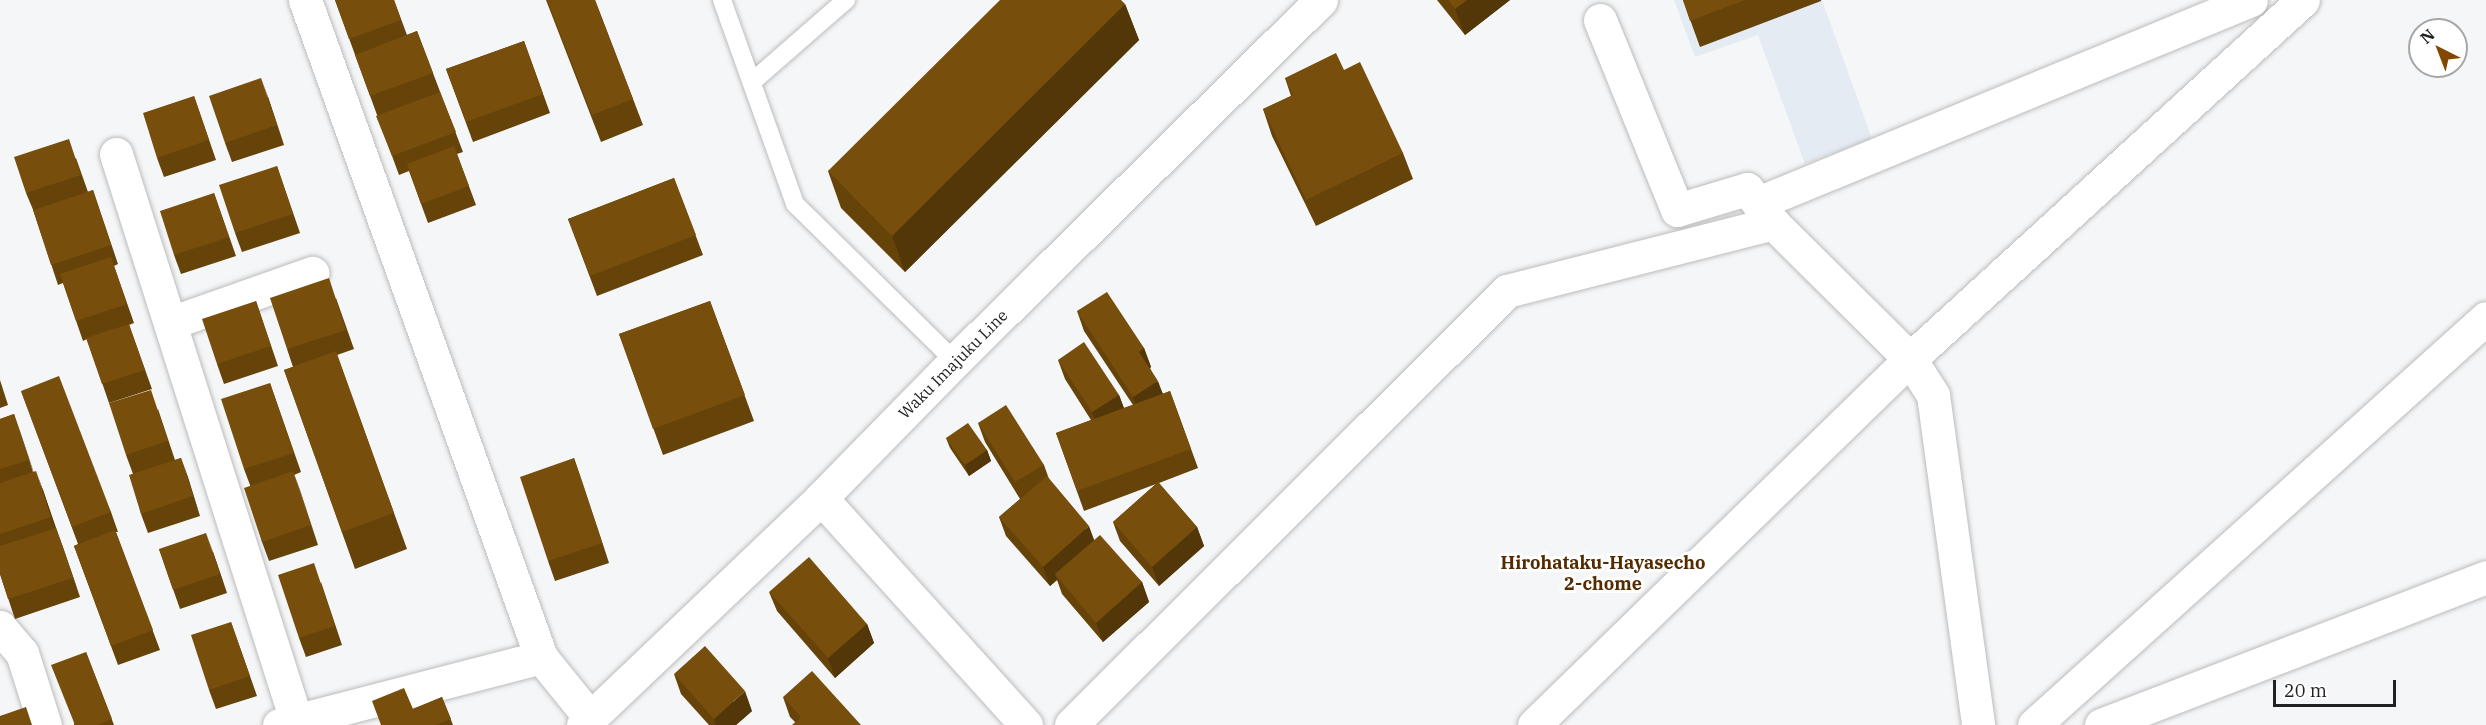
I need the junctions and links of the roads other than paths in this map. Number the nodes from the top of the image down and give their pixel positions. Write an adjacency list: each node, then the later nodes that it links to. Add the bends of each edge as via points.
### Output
1 (305, 0): 19 (street)
2 (722, 0): 8 (lane)
3 (846, 0): 8 (lane)
4 (1321, 0): 15 (street, Waku Imajuku Line)
5 (2251, 0): 10 (street)
6 (2303, 0): 14 (street)
7 (1600, 20): 10 (street, via 1677,210 1747,189)
8 (752, 82): 15 (lane, via 795,204)
9 (116, 154): 13 (street)
10 (1765, 213): 14 (street); 24 (street, via 1507,291)
11 (312, 273): 13 (street)
12 (2486, 318): 27 (street)
13 (170, 323): 20 (street)
14 (1910, 359): 25 (street); 26 (street, via 1932,395)
15 (955, 361): 16 (street, Waku Imajuku Line)
16 (821, 498): 21 (street, Waku Imajuku Line); 23 (street)
17 (2486, 577): 28 (street)
18 (0, 627): 22 (street, via 22,653)
19 (541, 657): 20 (street); 21 (street)
20 (288, 722)
21 (590, 723)
22 (45, 725)
23 (1026, 725)
24 (1071, 725)
25 (1534, 725)
26 (1978, 725)
27 (2034, 725)
28 (2101, 725)

